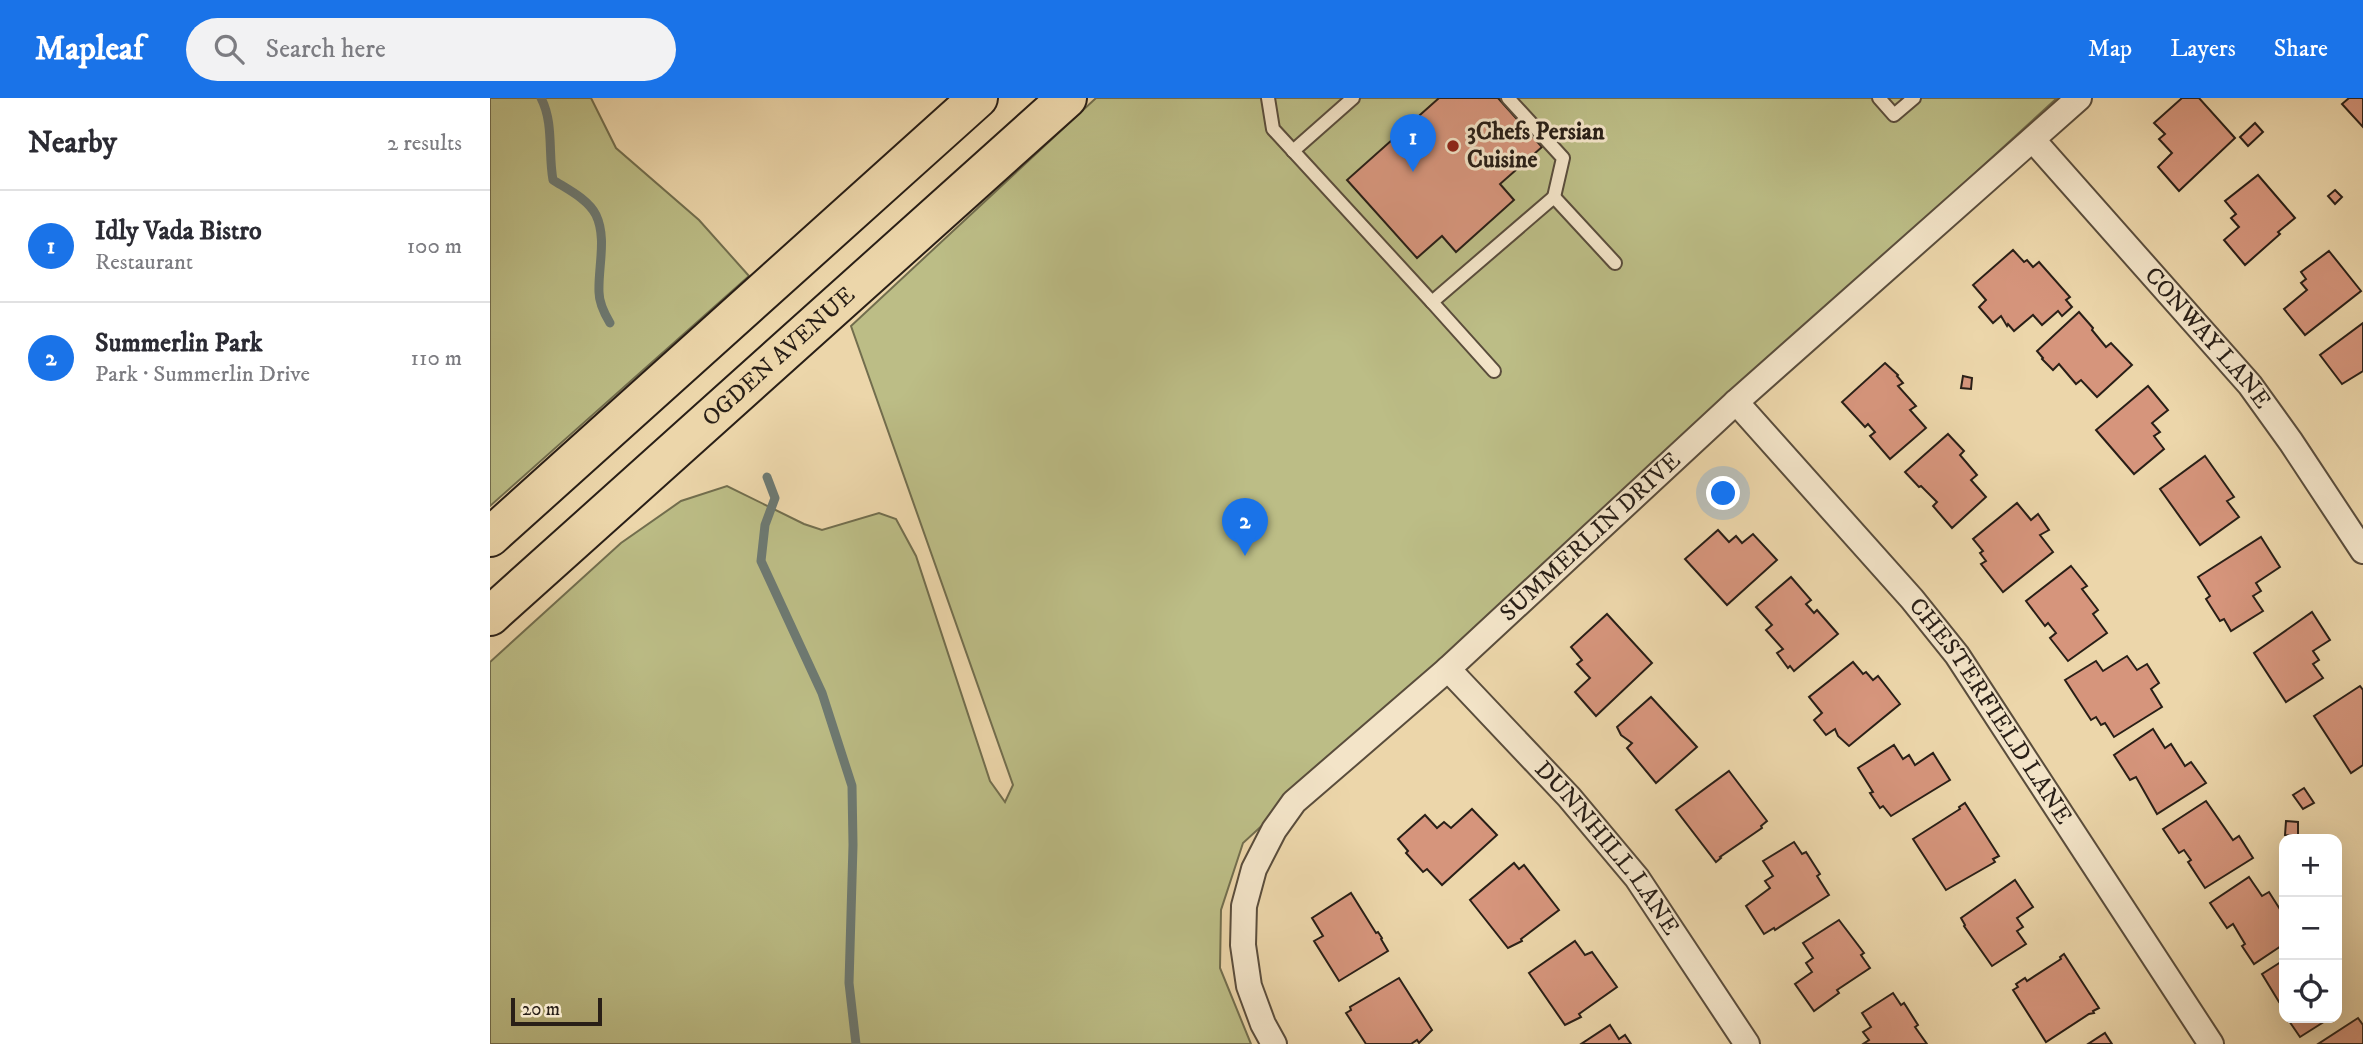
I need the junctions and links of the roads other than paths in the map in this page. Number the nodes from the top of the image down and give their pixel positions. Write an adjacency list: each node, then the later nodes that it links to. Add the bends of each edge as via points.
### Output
1 (978, 98): 16 (main road)
2 (1067, 98): 18 (main road, OGDEN AVENUE)
3 (1268, 98): 10 (lane, via 1273,129)
4 (1353, 98): 10 (lane)
5 (1508, 98): 11 (lane, via 1563,158)
6 (1879, 98): 7 (lane, via 1894,115)
7 (1914, 98)
8 (2079, 98): 9 (street, SUMMERLIN DRIVE)
9 (2033, 140): 15 (street, SUMMERLIN DRIVE); 17 (street, CONWAY LANE, via 2250,385)
10 (1293, 152): 13 (lane)
11 (1554, 197): 12 (lane); 13 (lane)
12 (1615, 263)
13 (1432, 302): 14 (lane)
14 (1494, 371)
15 (1736, 402): 19 (street, SUMMERLIN DRIVE); 22 (street, CHESTERFIELD LANE, via 1957,655)
16 (490, 537)
17 (2363, 551)
18 (490, 616)
19 (1448, 669): 20 (street, SUMMERLIN DRIVE, via 1294,802 1254,869 1244,906 1243,945 1249,986); 21 (street, DUNNHILL LANE, via 1569,797 1637,878)
20 (1274, 1044)
21 (1747, 1044)
22 (2211, 1044)

